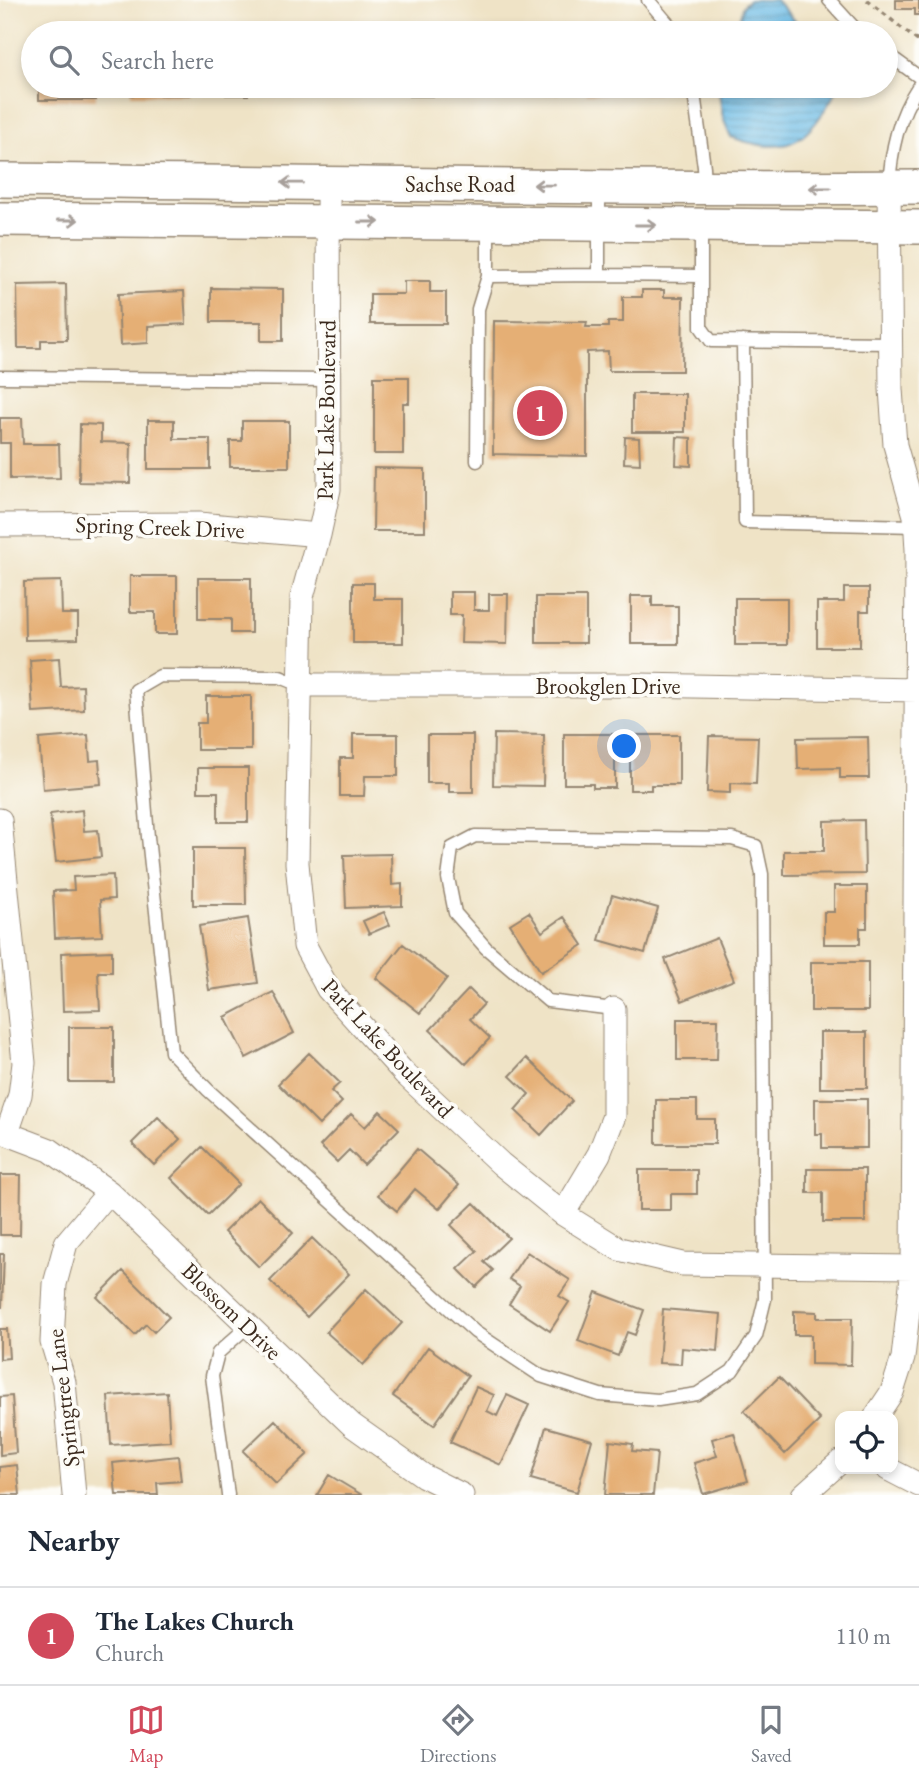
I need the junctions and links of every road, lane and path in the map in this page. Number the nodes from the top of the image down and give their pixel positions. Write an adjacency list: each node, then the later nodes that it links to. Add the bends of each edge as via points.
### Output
1 (648, 0): 4 (lane)
2 (830, 0): 5 (lane)
3 (867, 0): 6 (path)
4 (666, 21)
5 (848, 21)
6 (893, 21)
7 (898, 25): 8 (path)
8 (919, 42)
9 (898, 62): 10 (lane)
10 (919, 77)
11 (919, 85): 16 (lane, via 900,118 891,157)
12 (694, 98): 17 (lane)
13 (0, 180): 14 (main road, Sachse Road, one-way to 13)
14 (328, 184): 15 (main road, Sachse Road, one-way to 14); 19 (street, Park Lake Boulevard)
15 (599, 187): 17 (main road, Sachse Road); 21 (lane)
16 (904, 187): 17 (main road, Sachse Road, one-way to 17); 23 (street)
17 (705, 188)
18 (0, 219): 19 (main road, Sachse Road, one-way to 19)
19 (328, 222): 20 (main road, Sachse Road, one-way to 20); 30 (street, Park Lake Boulevard)
20 (488, 223): 21 (main road, Sachse Road); 25 (lane)
21 (599, 224): 22 (main road, Sachse Road, one-way to 22); 24 (lane)
22 (701, 225): 23 (main road, Sachse Road); 26 (lane)
23 (904, 226): 28 (street)
24 (599, 275): 25 (lane); 26 (lane)
25 (488, 276): 31 (lane, via 478,309)
26 (701, 276): 27 (lane, via 701,327 710,341)
27 (743, 341): 28 (lane); 33 (lane, via 745,522)
28 (891, 343): 33 (street, via 895,445)
29 (0, 377): 30 (lane)
30 (329, 380): 34 (street, Park Lake Boulevard, via 329,489)
31 (477, 461)
32 (0, 525): 34 (street, Spring Creek Drive, via 199,524)
33 (916, 526): 36 (street)
34 (319, 536): 35 (street, Park Lake Boulevard, via 302,597)
35 (300, 685): 36 (street, Brookglen Drive); 41 (street, Park Lake Boulevard, via 297,863 305,946 328,989 405,1074 501,1164); 42 (lane, via 280,677 160,676 136,690 171,1052 475,1332 541,1376 600,1395 658,1400 696,1394 732,1371 756,1336 765,1299)
36 (917, 690): 43 (street)
37 (0, 820): 39 (street, via 24,1063 20,1095)
38 (614, 1009): 41 (street, via 614,1116 599,1154); 42 (lane, via 548,1001 486,948 455,913 448,878 452,848 475,836 732,839 756,846 762,874)
39 (4, 1132): 40 (street, Blossom Drive, via 50,1150)
40 (109, 1192): 44 (street, Blossom Drive); 49 (street, Springtree Lane, via 66,1243 55,1284 52,1342 64,1382)
41 (563, 1214): 42 (street, Park Lake Boulevard, via 619,1250 683,1264)
42 (765, 1265): 43 (street, Park Lake Boulevard)
43 (913, 1267): 45 (street, via 903,1358 892,1392)
44 (248, 1326): 50 (lane, via 218,1353 212,1376); 51 (street, Blossom Drive, via 352,1426 424,1476)
45 (879, 1411)
46 (835, 1466): 52 (street)
47 (898, 1474): 48 (street)
48 (919, 1485)
49 (74, 1495)
50 (228, 1495)
51 (463, 1495)
52 (803, 1495)

